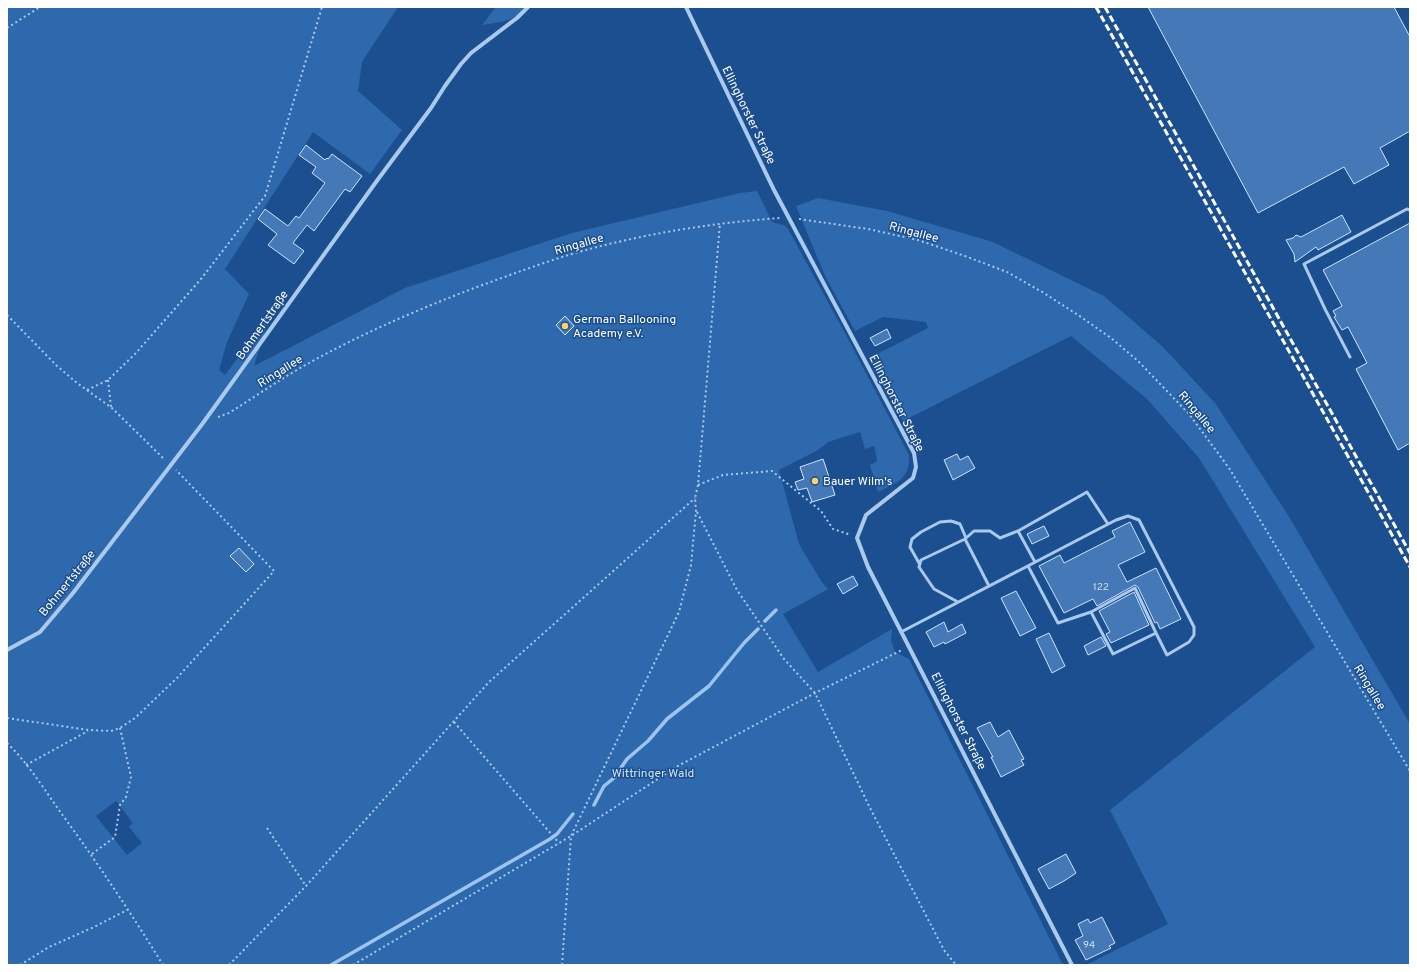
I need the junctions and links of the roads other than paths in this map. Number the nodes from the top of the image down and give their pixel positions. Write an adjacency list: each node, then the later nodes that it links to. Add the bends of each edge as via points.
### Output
1 (528, 7): 16 (street, Bohmertstraße, via 461,64 432,108 203,423 73,592 40,632)
2 (686, 7): 14 (street, Ellinghorster Straße, via 788,218 914,452 916,467 913,478 866,515 857,538 868,567)
3 (1410, 210): 4 (lane, via 1407,209 1304,264)
4 (1350, 357)
5 (1108, 524): 6 (lane, via 1087,492); 8 (lane); 15 (lane, via 1128,516 1139,520 1194,626 1194,635 1189,642 1168,655)
6 (1018, 531): 7 (lane, via 1000,538 990,531 974,531); 8 (lane)
7 (965, 539): 9 (lane, via 921,560); 9 (lane, via 960,524 951,521 940,522 921,532 912,539 910,547); 11 (lane)
8 (1035, 562): 10 (lane)
9 (920, 564): 12 (lane, via 919,567 934,589)
10 (1028, 566): 11 (lane); 13 (lane, via 1058,623)
11 (989, 586): 12 (lane)
12 (958, 602): 14 (lane)
13 (1091, 612): 15 (lane, via 1113,654); 15 (lane, via 1135,588)
14 (901, 632): 17 (street, Ellinghorster Straße)
15 (1156, 633)
16 (7, 649)
17 (1072, 965)

